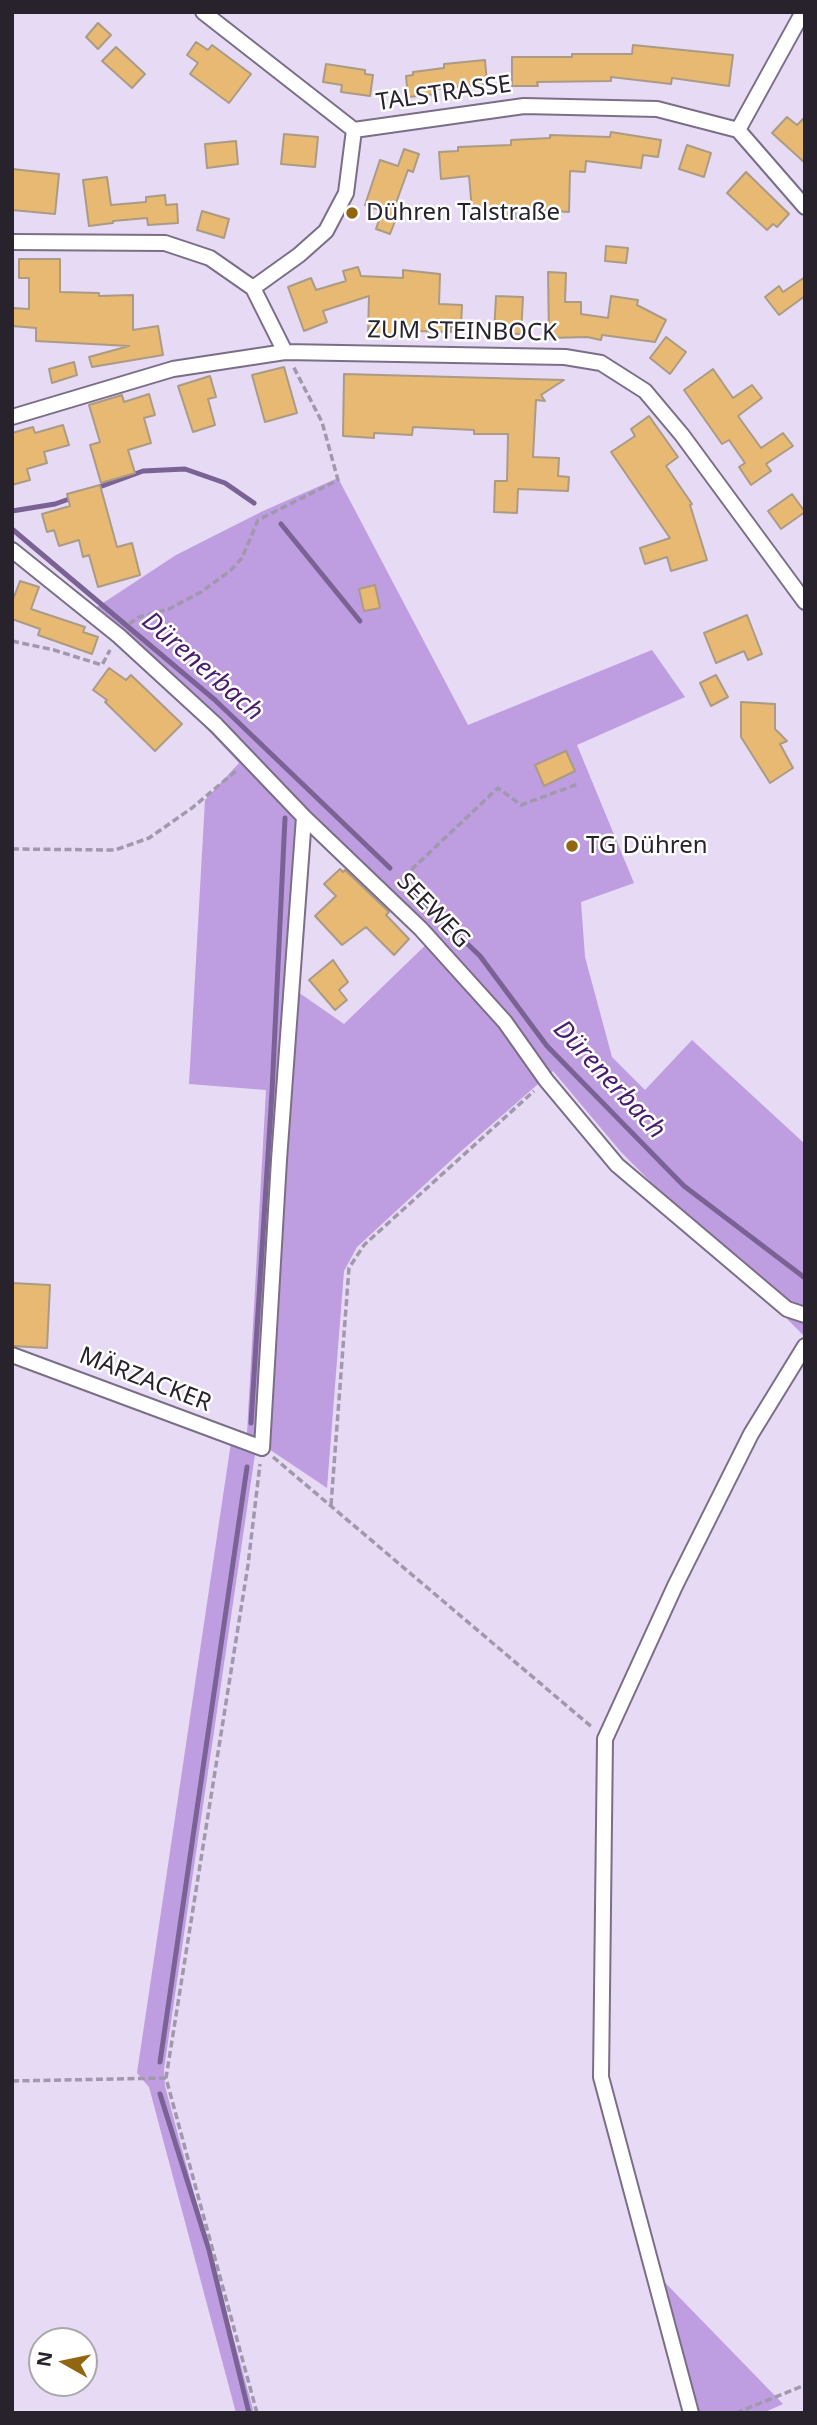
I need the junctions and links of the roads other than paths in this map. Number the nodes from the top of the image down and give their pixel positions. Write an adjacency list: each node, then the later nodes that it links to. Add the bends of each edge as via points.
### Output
1 (203, 12): 3 (street)
2 (802, 18): 4 (street)
3 (354, 130): 4 (street, TALSTRASSE, via 524,106 657,109); 7 (street, TALSTRASSE, via 346,193 326,232)
4 (738, 130): 5 (street)
5 (805, 207)
6 (12, 242): 7 (street, via 165,243 210,258)
7 (253, 288): 8 (street)
8 (285, 352): 9 (street, ZUM STEINBOCK, via 173,369); 11 (street, ZUM STEINBOCK, via 565,356 601,363 653,399)
9 (12, 417)
10 (12, 550): 12 (street, SEEWEG, via 119,636 216,725)
11 (805, 603)
12 (304, 817): 13 (street, SEEWEG, via 421,929 505,1022 546,1080 617,1164 787,1309); 15 (street, MÄRZACKER, via 262,1448)
13 (805, 1315)
14 (805, 1346): 16 (street, via 751,1434 674,1586 605,1739 601,2077)
15 (12, 1355)
16 (691, 2413)

